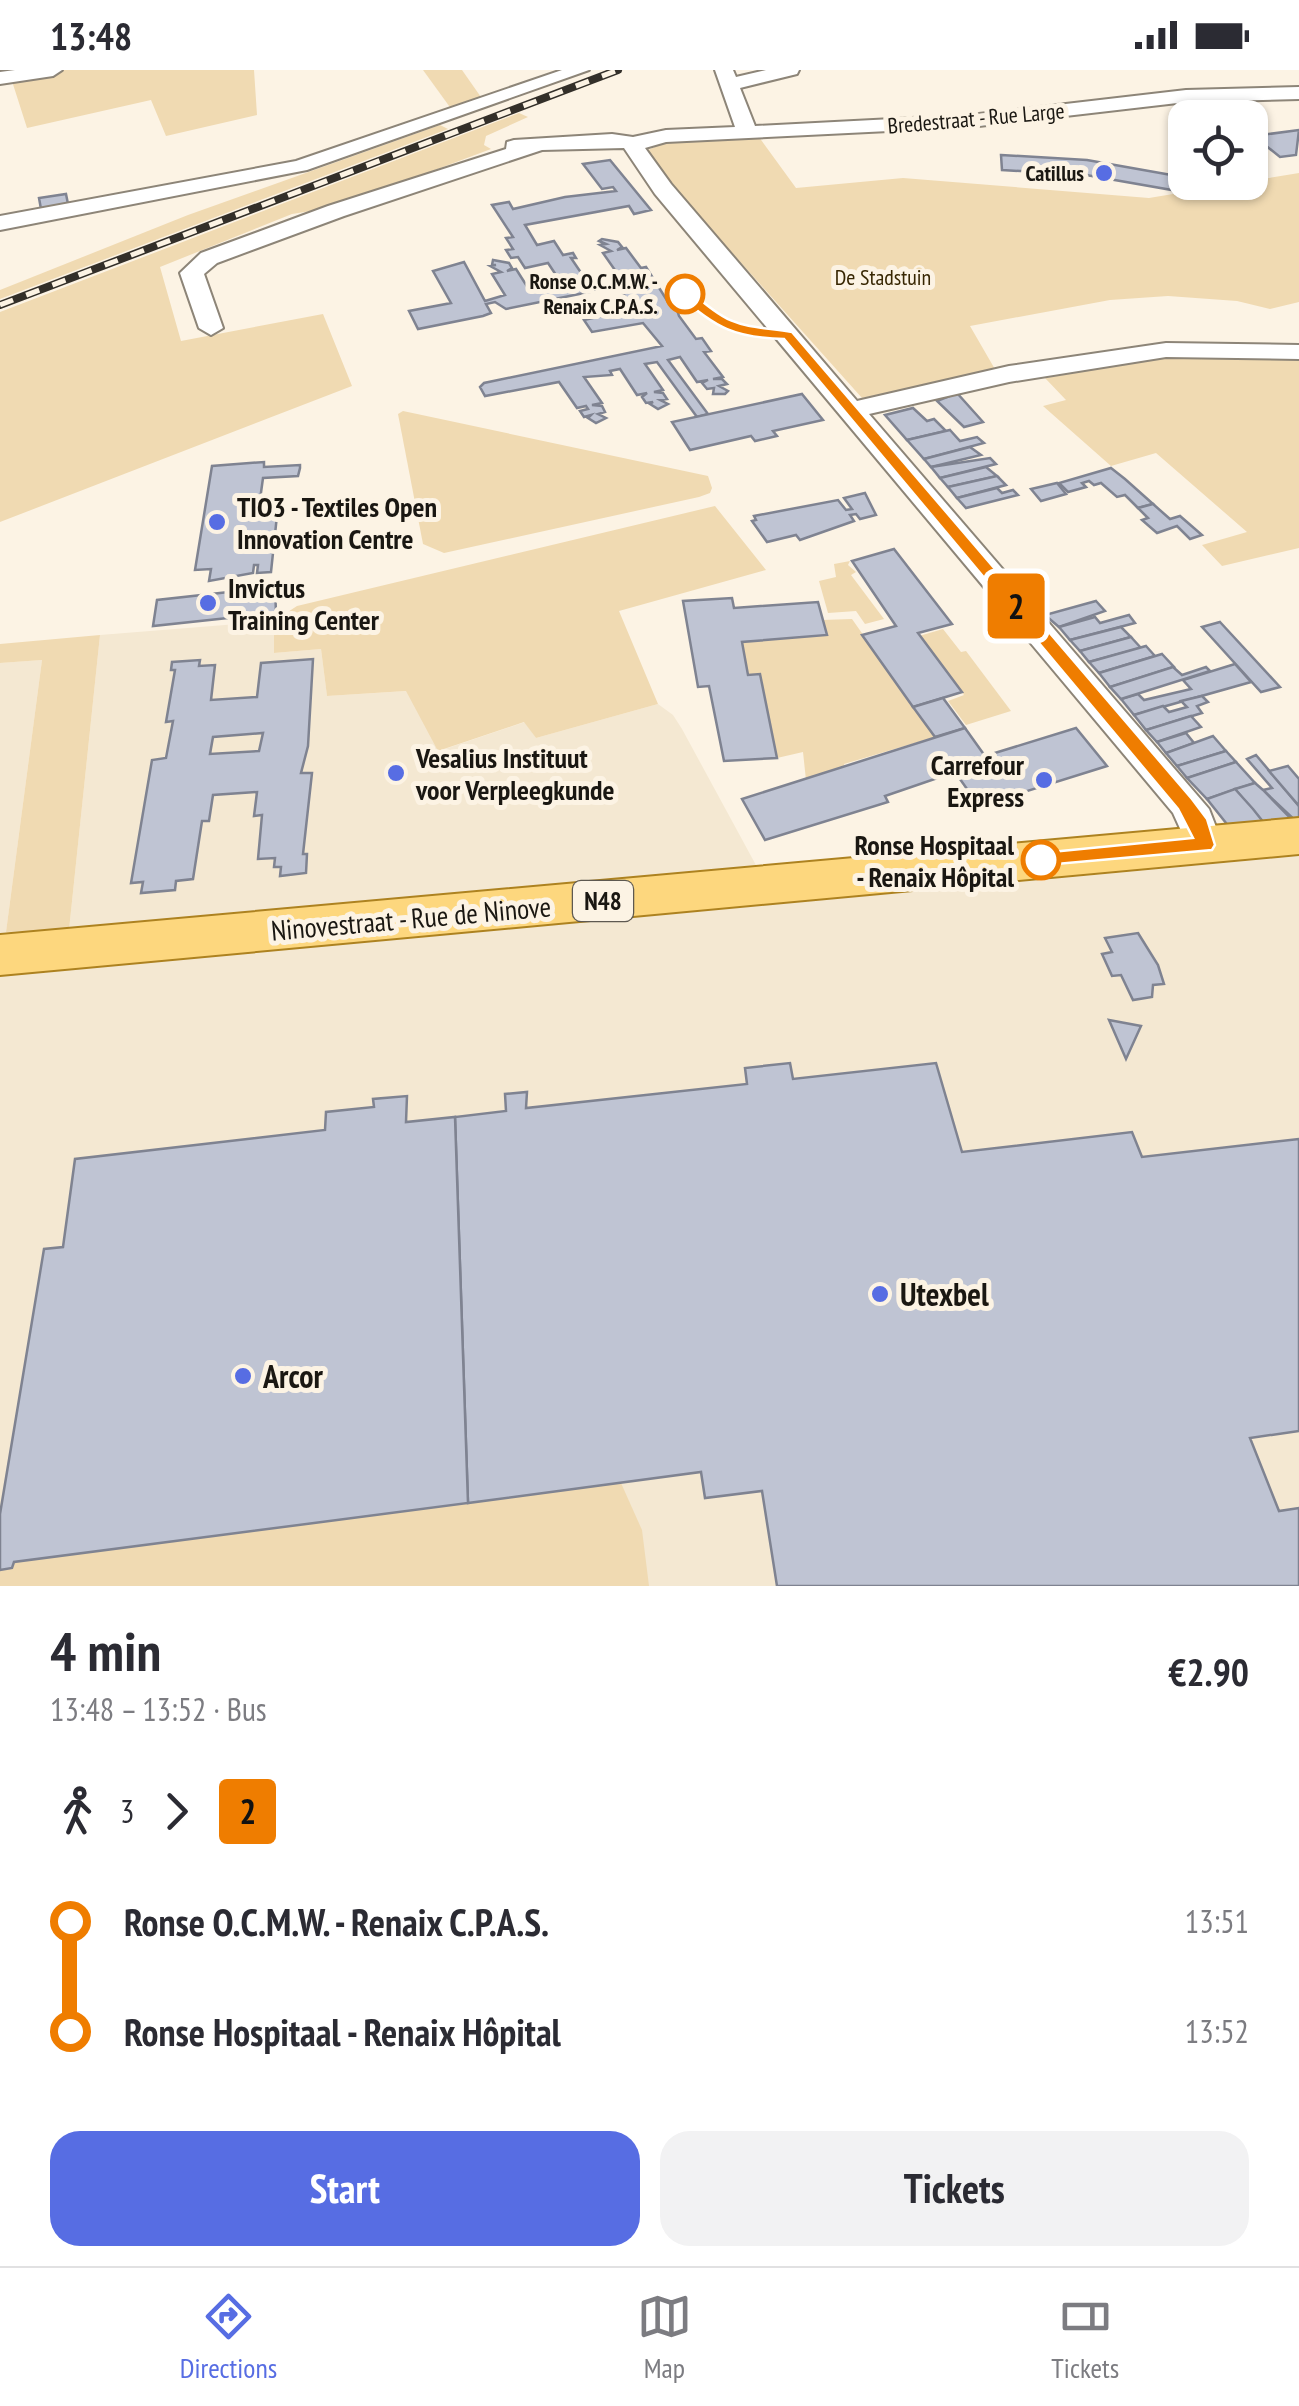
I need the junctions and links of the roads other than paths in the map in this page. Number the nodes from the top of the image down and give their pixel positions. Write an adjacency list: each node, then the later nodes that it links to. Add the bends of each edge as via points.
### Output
1 (52, 70): 5 (street)
2 (580, 70): 11 (street, via 300,166)
3 (790, 70): 4 (street)
4 (728, 77): 7 (street)
5 (0, 78)
6 (1299, 93): 7 (street, Bredestraat - Rue Large)
7 (746, 132): 8 (street, Bredestraat - Rue Large)
8 (645, 141): 9 (street, Bredestraat - Rue Large); 14 (street, via 636,156)
9 (538, 145): 10 (street, Bredestraat - Rue Large); 12 (street, Bredestraat - Rue Large, via 210,258 192,273)
10 (512, 146)
11 (0, 223)
12 (211, 328)
13 (1299, 352): 14 (street, via 1166,350 1009,374)
14 (852, 410): 16 (street, via 1185,804)
15 (1299, 836): 16 (main road, Ninovestraat - Rue de Ninove / N48)
16 (1205, 845): 17 (main road, Ninovestraat - Rue de Ninove / N48)
17 (0, 955)

